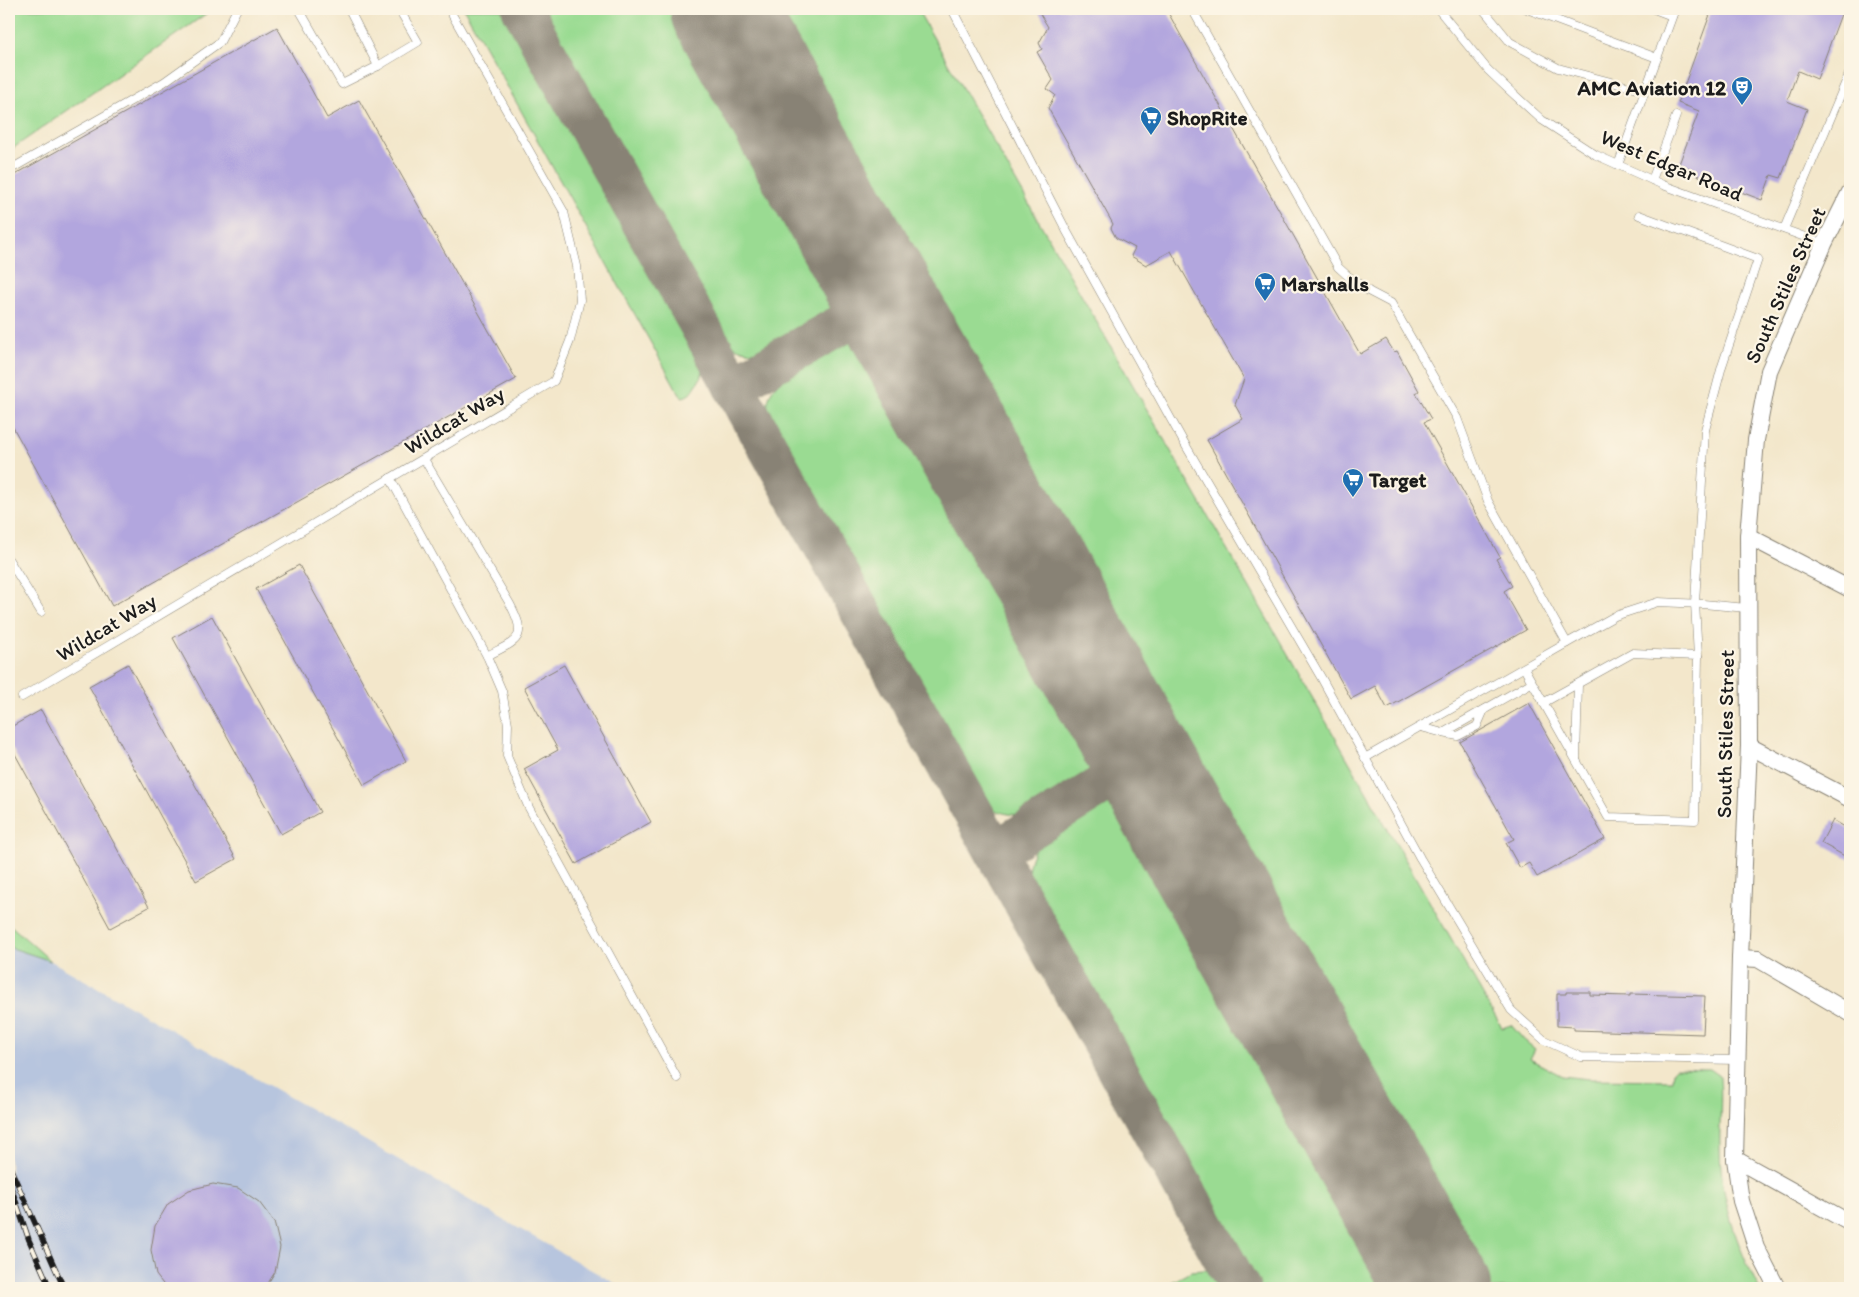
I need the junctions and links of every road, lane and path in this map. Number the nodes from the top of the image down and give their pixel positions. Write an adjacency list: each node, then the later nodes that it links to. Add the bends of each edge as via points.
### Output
1 (237, 9): 19 (lane, via 220,42 164,82)
2 (300, 9): 14 (lane, via 342,84)
3 (349, 9): 14 (lane)
4 (399, 9): 14 (lane, via 418,42)
5 (449, 9): 25 (lane, Wildcat Way, via 564,212 577,266 580,300 570,341 554,381)
6 (952, 9): 43 (lane, via 1071,239)
7 (1192, 9): 33 (lane, via 1338,267 1370,292 1391,302 1456,418 1488,501)
8 (1438, 9): 18 (lane, West Edgar Road, via 1488,70 1542,120 1596,155)
9 (1483, 9): 16 (lane, via 1510,42 1558,68)
10 (1527, 9): 13 (lane)
11 (1654, 9): 12 (lane)
12 (1673, 12): 13 (lane)
13 (1657, 58): 16 (lane)
14 (378, 66)
15 (1850, 72): 23 (lane)
16 (1645, 92): 18 (lane)
17 (1676, 116): 20 (lane)
18 (1618, 165): 20 (lane, West Edgar Road)
19 (9, 170)
20 (1652, 180): 23 (lane, West Edgar Road)
21 (1850, 192): 24 (street, South Stiles Street)
22 (1639, 215): 30 (lane, via 1758,259 1722,366 1705,430)
23 (1784, 229): 24 (lane, West Edgar Road)
24 (1824, 244): 27 (street, South Stiles Street, via 1769,371 1756,440)
25 (424, 459): 26 (lane, Wildcat Way); 34 (lane, via 520,626 520,635 515,641)
26 (390, 478): 34 (lane); 39 (lane, Wildcat Way)
27 (1748, 536): 29 (street); 31 (street, South Stiles Street)
28 (9, 560): 32 (lane)
29 (1850, 589)
30 (1695, 604): 31 (lane); 33 (lane, via 1658,602 1615,616); 35 (lane)
31 (1747, 608): 42 (street, South Stiles Street)
32 (41, 612)
33 (1567, 643): 36 (lane)
34 (487, 656): 49 (lane, via 502,691 508,724 507,756 528,806)
35 (1698, 656): 38 (lane, via 1633,653); 44 (lane, via 1695,820 1608,816)
36 (1524, 668): 37 (lane); 41 (lane)
37 (1532, 683): 40 (lane); 41 (lane, via 1442,733)
38 (1578, 684): 40 (lane); 44 (lane)
39 (22, 697)
40 (1543, 703): 44 (lane)
41 (1421, 727): 43 (lane)
42 (1749, 746): 45 (street); 46 (street, South Stiles Street)
43 (1365, 758): 48 (lane, via 1420,858 1511,1010 1544,1040 1581,1057)
44 (1576, 760)
45 (1850, 799)
46 (1740, 958): 47 (street, via 1758,959); 48 (street, South Stiles Street)
47 (1850, 1013)
48 (1737, 1060): 50 (street, South Stiles Street)
49 (677, 1078)
50 (1735, 1158): 51 (street); 52 (street, South Stiles Street, via 1741,1201 1756,1247)
51 (1850, 1223)
52 (1777, 1288)

